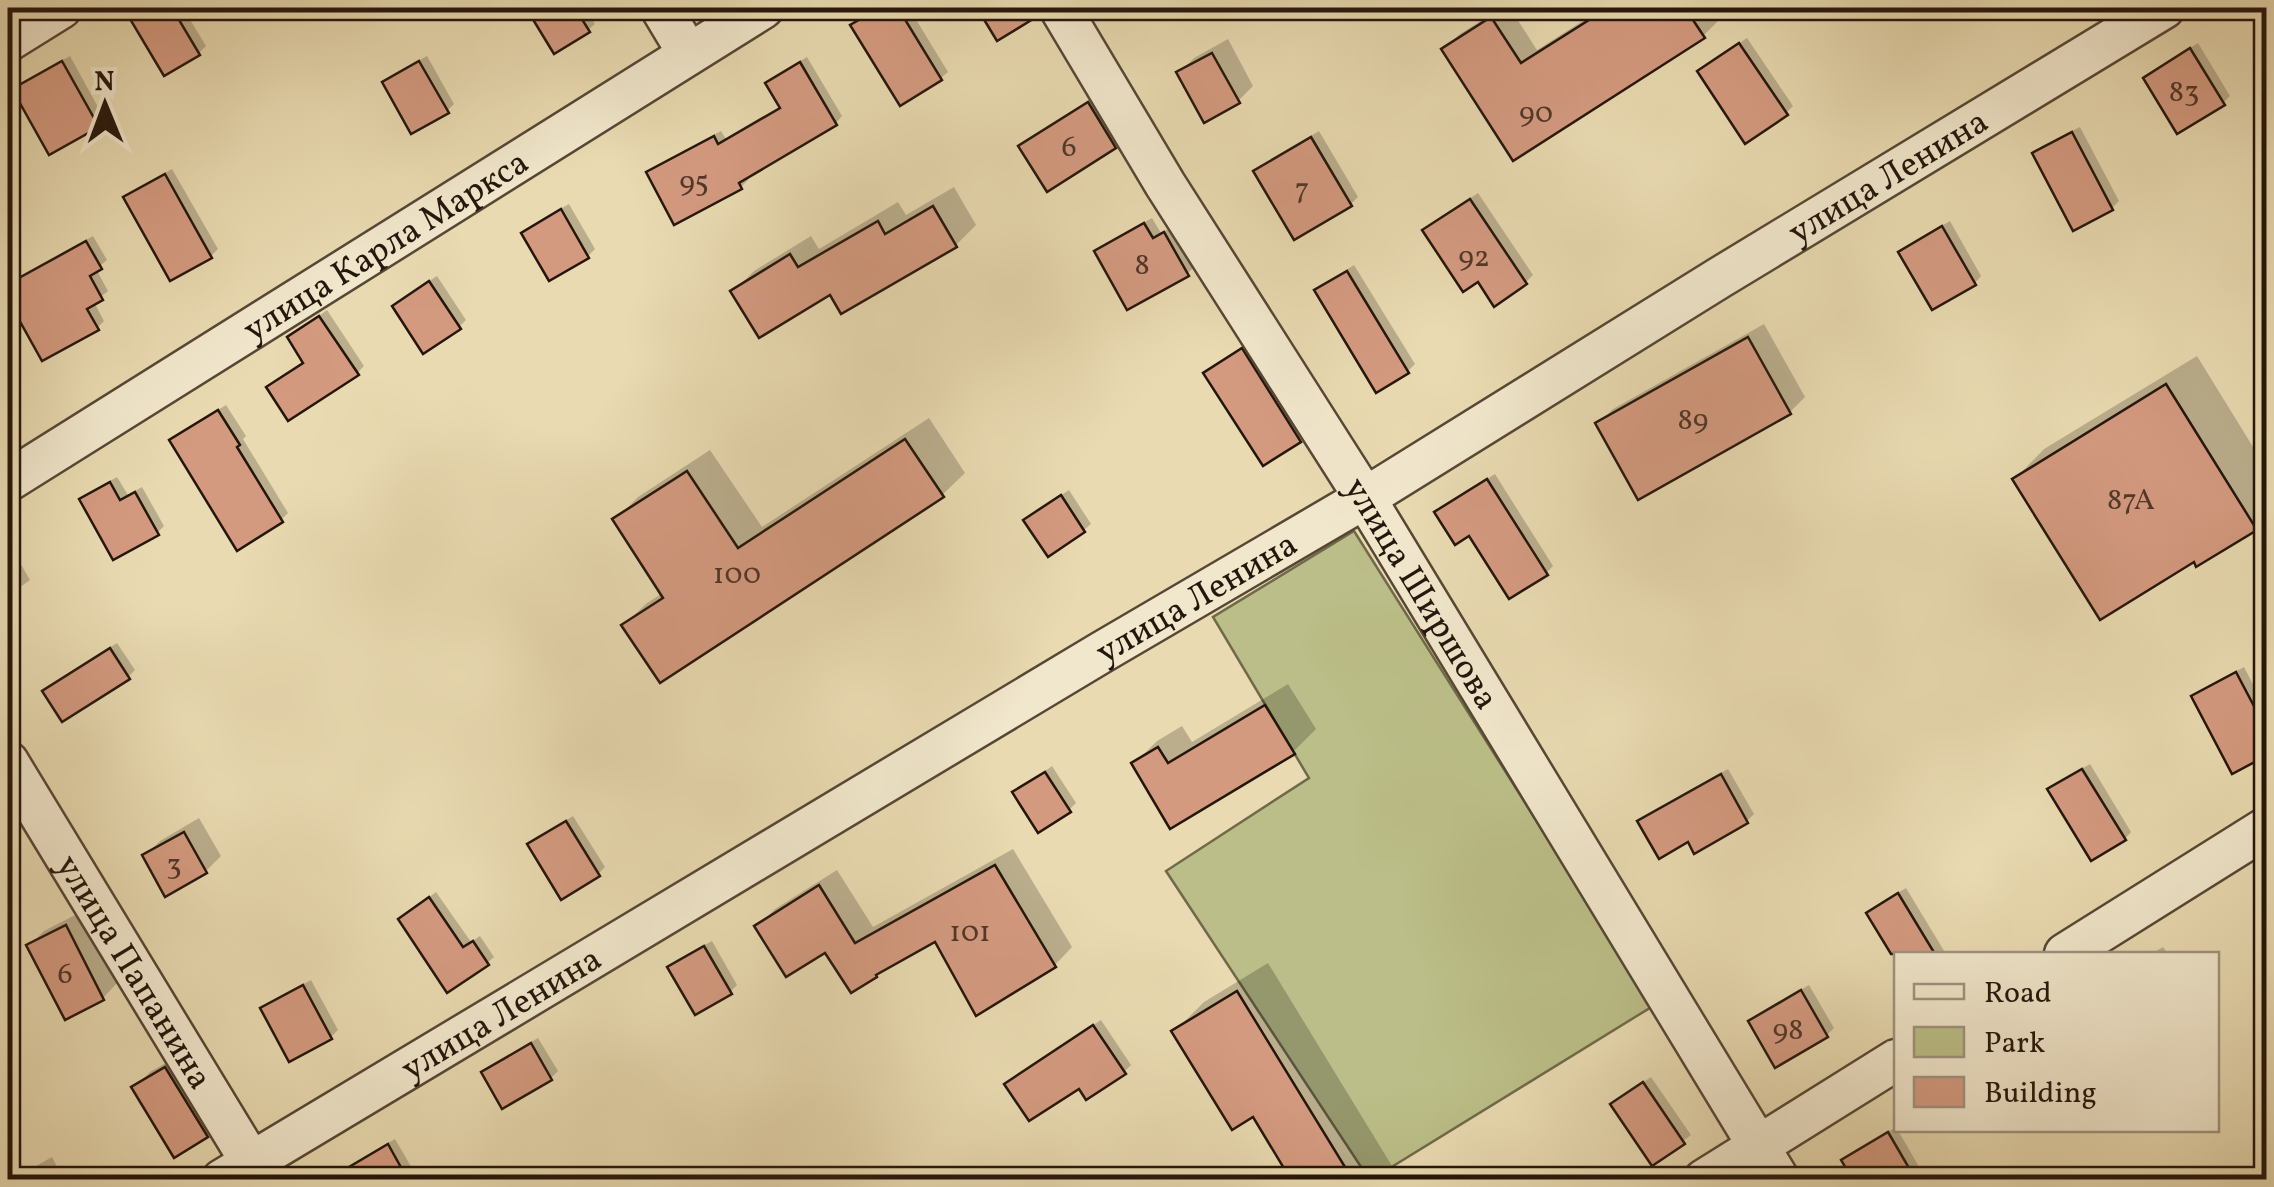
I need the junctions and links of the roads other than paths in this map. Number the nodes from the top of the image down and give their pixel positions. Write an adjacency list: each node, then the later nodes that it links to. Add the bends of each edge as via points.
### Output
1 (61, 8): 6 (street)
2 (660, 8): 7 (street)
3 (763, 8): 7 (street, улица Карла Маркса)
4 (1060, 8): 9 (street, улица Ширшова)
5 (2164, 8): 9 (street, улица Ленина)
6 (8, 41)
7 (688, 53): 8 (street, улица Карла Маркса)
8 (8, 481)
9 (1365, 498): 14 (street, улица Ширшова); 15 (street, улица Ленина)
10 (8, 762): 15 (street, улица Папанина)
11 (2266, 828): 12 (street)
12 (2068, 952)
13 (1894, 1062): 14 (street)
14 (1769, 1163): 16 (street)
15 (245, 1174)
16 (1704, 1180)

